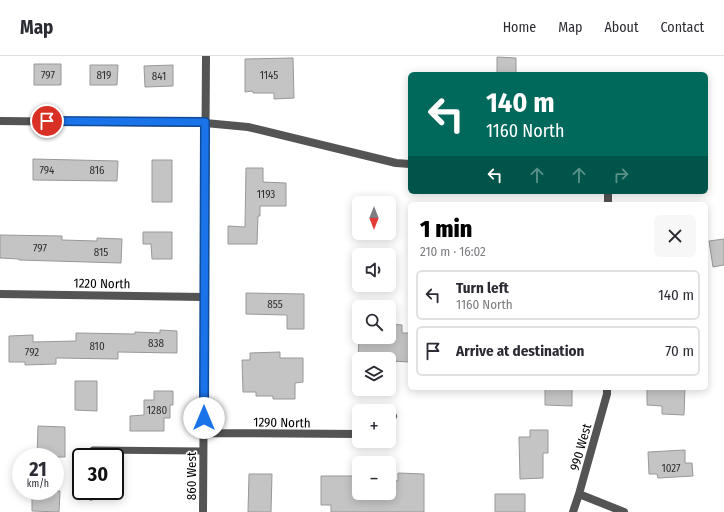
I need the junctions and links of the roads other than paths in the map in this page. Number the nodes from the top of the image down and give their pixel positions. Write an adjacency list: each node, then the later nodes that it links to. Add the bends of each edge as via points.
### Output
1 (206, 56): 3 (street, 860 West)
2 (0, 121): 3 (street)
3 (205, 122): 4 (street, via 248,127); 6 (street, 860 West)
4 (408, 164)
5 (0, 294): 6 (street, 1220 North)
6 (204, 297): 8 (street, 860 West)
7 (607, 390): 12 (street, 990 West)
8 (204, 433): 9 (street, 1290 North); 11 (street, 860 West)
9 (352, 434)
10 (124, 450): 11 (lane)
11 (204, 451): 13 (street, 860 West)
12 (579, 494): 14 (street, 990 West); 15 (street)
13 (203, 512)
14 (573, 512)
15 (624, 512)

